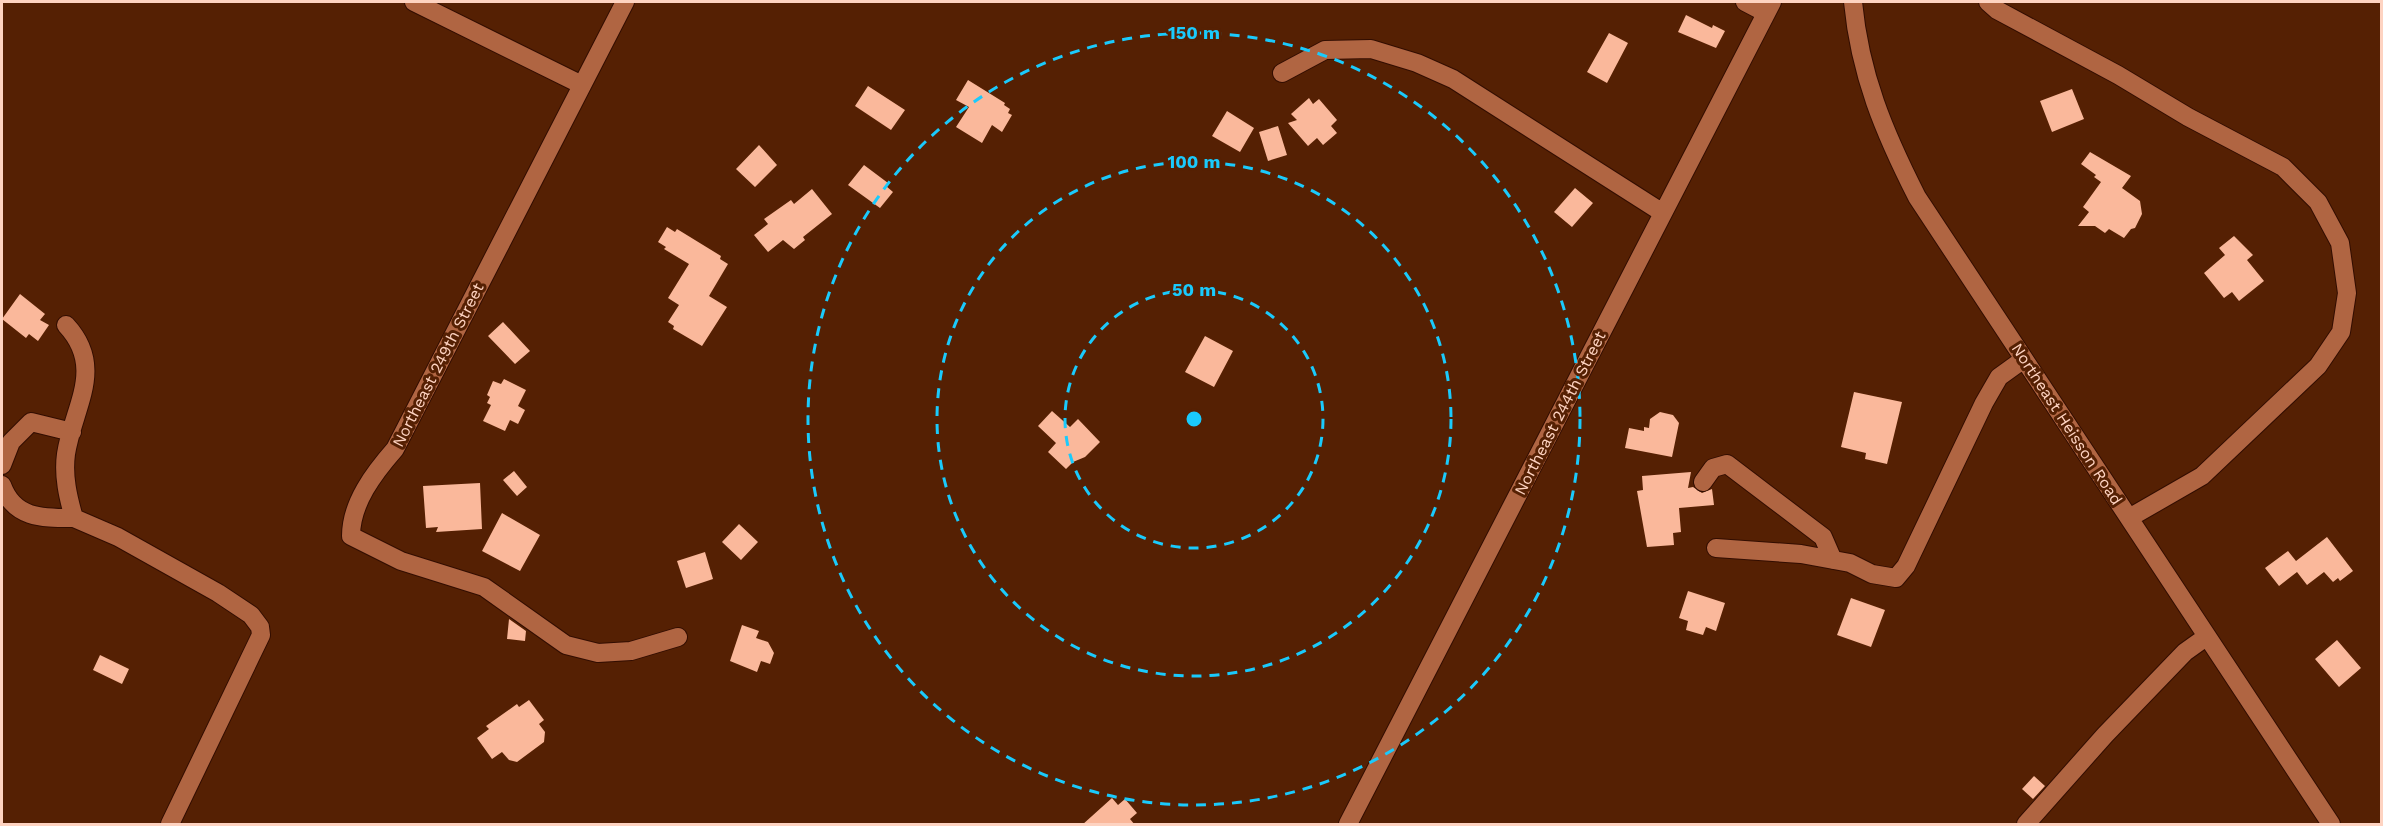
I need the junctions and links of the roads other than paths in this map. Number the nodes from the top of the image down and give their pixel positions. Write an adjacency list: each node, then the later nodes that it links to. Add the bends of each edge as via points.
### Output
1 (414, 2): 8 (street)
2 (625, 2): 8 (street, Northeast 249th Street)
3 (1745, 2): 6 (street)
4 (1853, 2): 11 (street, Northeast Heisson Road, via 1863,70 1885,133 1917,196)
5 (1988, 2): 17 (street, via 2283,167 2318,202 2340,243 2347,293 2341,332 2318,366 2202,477)
6 (1769, 7): 9 (street, Northeast 244th Street)
7 (1282, 73): 9 (street, via 1325,50 1371,50 1417,63 1453,80)
8 (582, 85): 20 (street, Northeast 249th Street, via 395,449 376,471 351,518 351,536 401,561 484,587 566,645 598,653 632,651)
9 (1663, 213): 23 (street, Northeast 244th Street)
10 (66, 325): 12 (street, via 78,338 85,357 86,381)
11 (2024, 359): 17 (street, Northeast Heisson Road); 19 (street, via 1999,377 1906,566 1896,578)
12 (72, 432): 13 (street, via 31,422 11,442); 16 (street, via 66,455 66,489)
13 (2, 465)
14 (1703, 482): 19 (street, via 1713,468 1727,464 1823,537)
15 (2, 485): 16 (street, via 7,499 23,512 41,518)
16 (74, 518): 22 (street, via 118,537 218,593 251,615 260,627 261,635)
17 (2129, 518): 21 (street, Northeast Heisson Road)
18 (1716, 548): 19 (street)
19 (1833, 560)
20 (678, 637)
21 (2206, 637): 24 (street, via 2185,652 2105,735); 25 (street, Northeast Heisson Road)
22 (170, 825)
23 (1348, 825)
24 (2026, 825)
25 (2331, 825)

